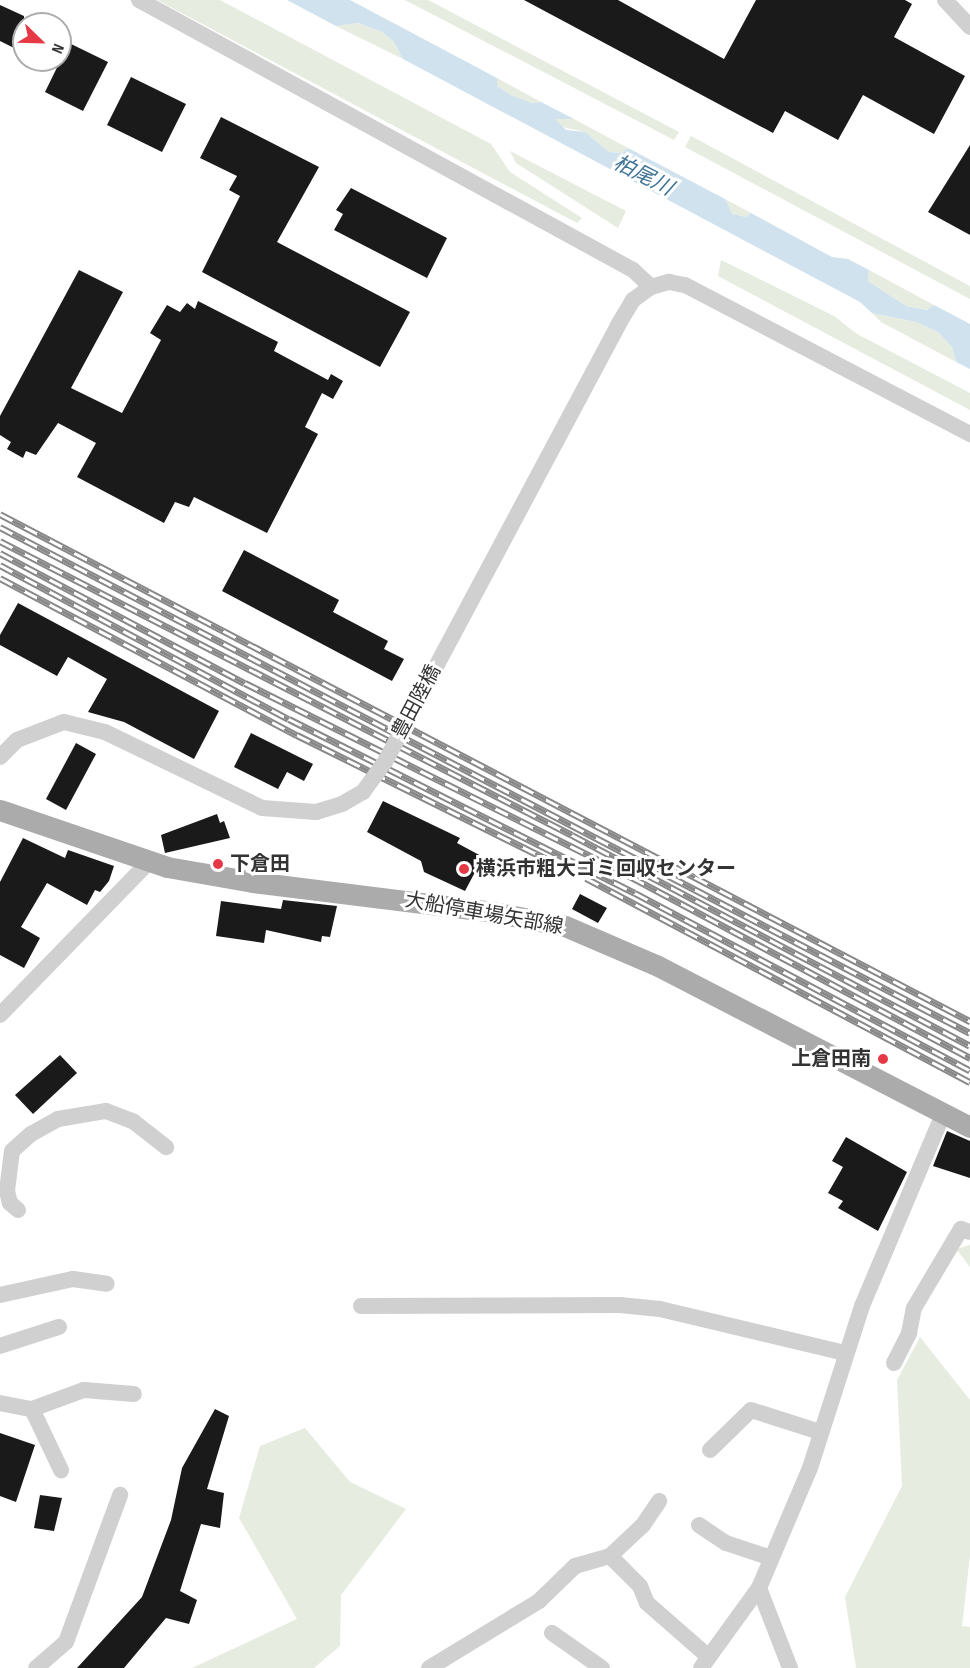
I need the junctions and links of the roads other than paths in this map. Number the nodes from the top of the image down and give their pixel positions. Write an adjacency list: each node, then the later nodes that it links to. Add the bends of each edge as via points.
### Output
1 (139, 0): 4 (street, via 633,270)
2 (945, 0): 3 (street)
3 (970, 27)
4 (651, 286): 5 (street, via 669,282 703,292); 6 (street, 豊田陸橋, bridge, via 633,300 618,325 385,762 363,792 316,812 262,808 105,732 64,722 17,740)
5 (970, 434)
6 (0, 757)
7 (0, 810): 8 (main road, 大船停車場矢部線)
8 (149, 862): 9 (street); 10 (main road, 大船停車場矢部線, via 253,882 493,912 565,926 658,966)
9 (0, 1015)
10 (943, 1114): 11 (main road, 大船停車場矢部線); 21 (street)
11 (970, 1127)
12 (166, 1148): 13 (street, via 134,1122 106,1111 51,1122)
13 (6, 1149): 14 (street, via 7,1191 10,1203)
14 (18, 1210)
15 (970, 1232): 22 (street, via 961,1229 914,1308 909,1333)
16 (107, 1284): 17 (street, via 73,1279)
17 (0, 1295)
18 (361, 1306): 21 (street, via 620,1305 660,1309)
19 (59, 1327): 20 (street)
20 (0, 1346)
21 (844, 1353): 26 (street)
22 (894, 1363)
23 (134, 1394): 25 (street, via 84,1390)
24 (0, 1403): 25 (street)
25 (32, 1410): 28 (street)
26 (820, 1432): 27 (street, via 751,1410); 33 (street)
27 (710, 1450)
28 (61, 1470)
29 (120, 1495): 37 (street, via 66,1642)
30 (659, 1501): 32 (street, via 643,1525)
31 (699, 1525): 33 (street, via 726,1543)
32 (610, 1557): 36 (street, via 640,1586 647,1603); 38 (street, via 575,1566 539,1601)
33 (771, 1558): 34 (street)
34 (759, 1588): 36 (street); 40 (street)
35 (552, 1633): 39 (street)
36 (705, 1662)
37 (36, 1668)
38 (429, 1668)
39 (602, 1668)
40 (790, 1668)

